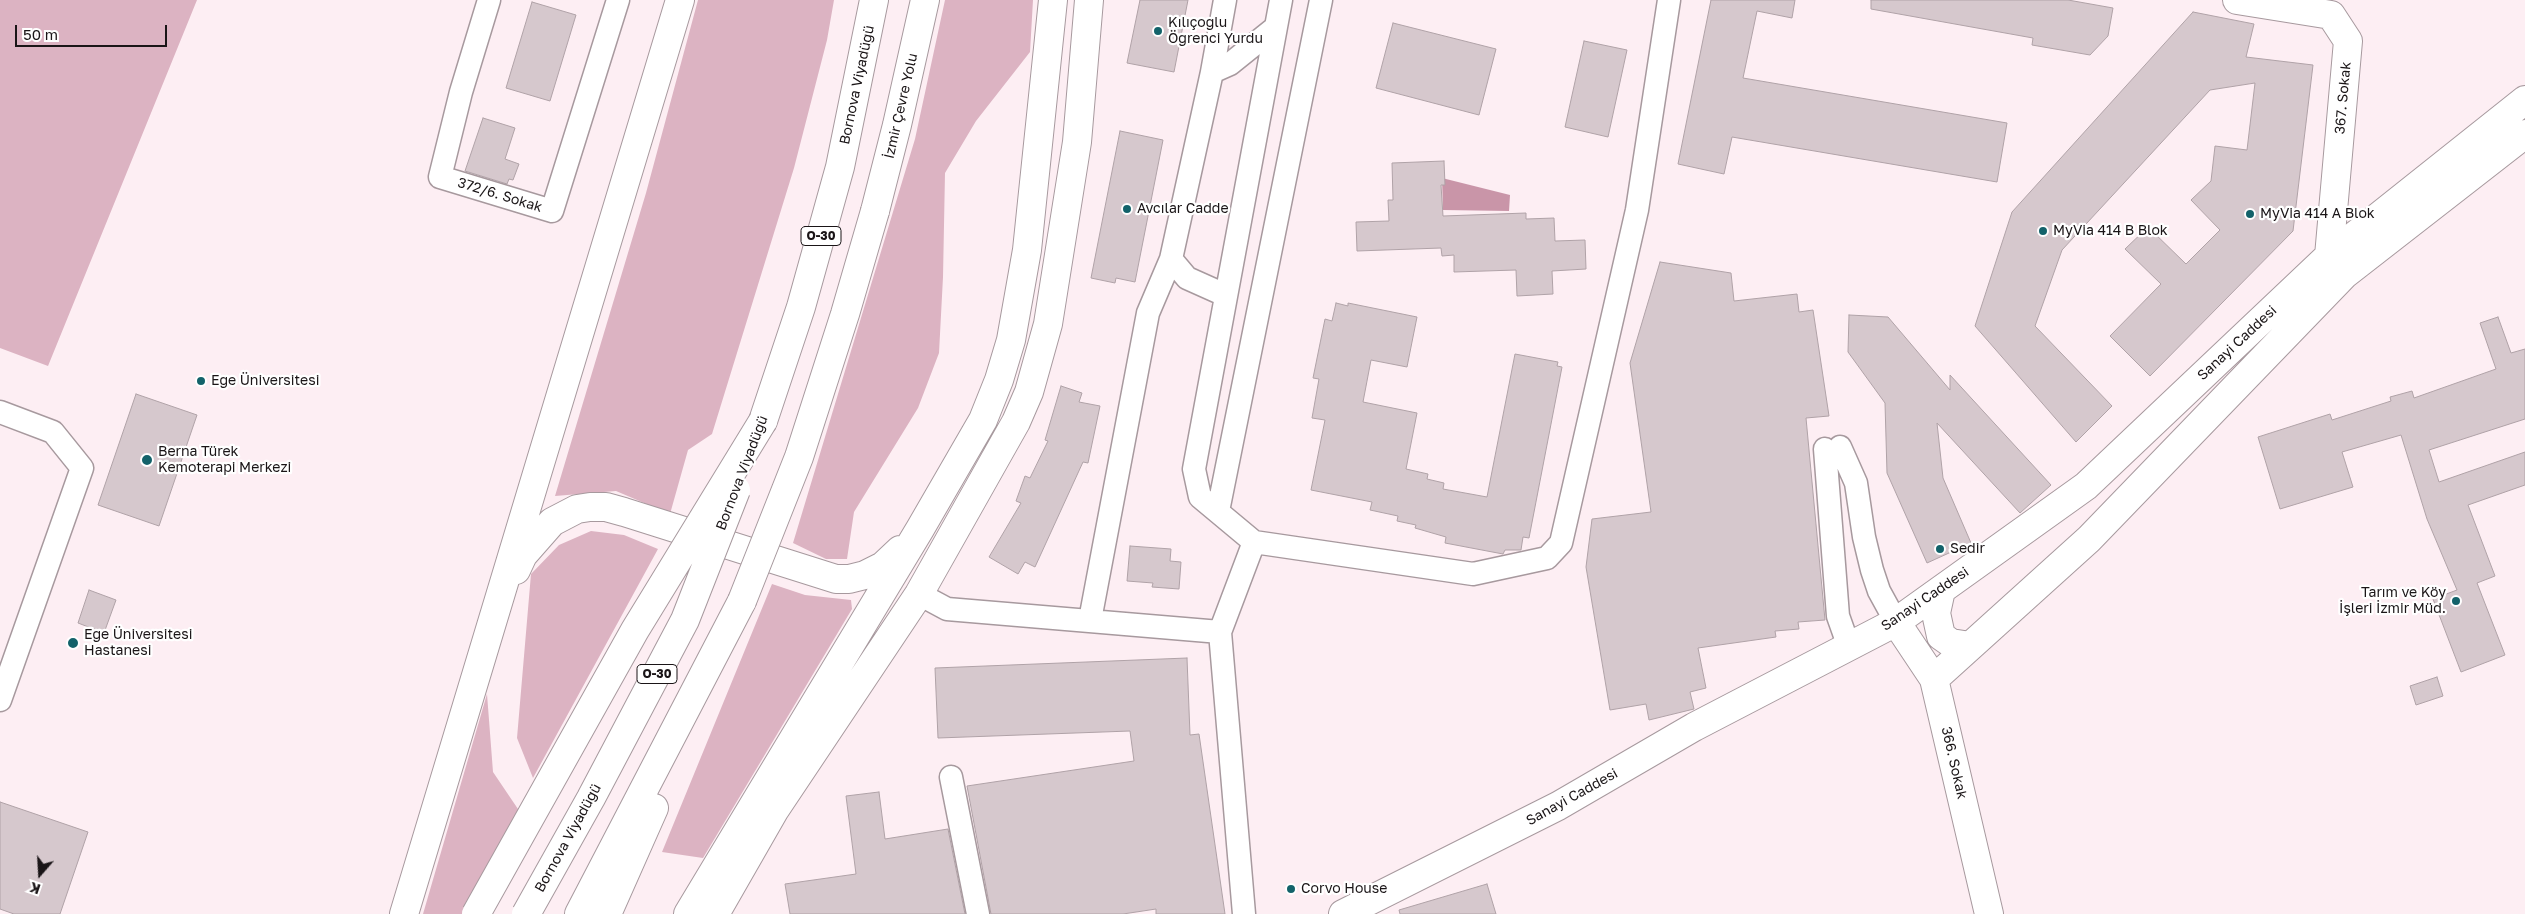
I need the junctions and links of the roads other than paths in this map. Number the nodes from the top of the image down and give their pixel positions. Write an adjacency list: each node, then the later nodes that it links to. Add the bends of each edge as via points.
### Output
1 (488, 0): 2 (street, 372/6. Sokak, via 440,177 552,211)
2 (618, 0)
3 (680, 0): 28 (main road)
4 (874, 0): 21 (main road, Bornova Viyadüğü / O-30, via 840,168)
5 (925, 0): 27 (main road, İzmir Çevre Yolu / O-30, bridge, via 897,125 845,314 799,457)
6 (1053, 0): 23 (main road, via 1027,250 1011,340 983,420)
7 (1088, 0): 26 (main road, via 1077,142 1048,324 1029,392 1016,422)
8 (1225, 0): 14 (street)
9 (1281, 0): 13 (street)
10 (1321, 0): 22 (street)
11 (1669, 0): 24 (street, via 1637,210 1560,543 1547,558 1473,574)
12 (2237, 0): 18 (main road, 367. Sokak, via 2331,15 2348,41)
13 (1276, 27): 14 (street, via 1230,64); 19 (street)
14 (1212, 72): 17 (street)
15 (2525, 100): 18 (main road, Sanayi Caddesi)
16 (2525, 134): 18 (main road, Sanayi Caddesi)
17 (1171, 259): 19 (street, via 1187,278); 29 (street, via 1148,313)
18 (2337, 265): 25 (main road, Sanayi Caddesi, via 2086,486); 33 (main road, Sanayi Caddesi, via 2089,539)
19 (1225, 295): 22 (street, via 1194,469 1200,497)
20 (0, 412): 35 (street, via 53,432 82,468)
21 (763, 421): 38 (main road, bridge, via 635,630); 39 (main road, Bornova Viyadüğü / O-30, bridge, via 685,620)
22 (1218, 511): 24 (street)
23 (920, 529): 28 (main road, via 883,566 865,575 836,579 606,507 577,509 542,531 524,555); 42 (main road)
24 (1254, 542): 31 (street)
25 (1941, 590): 30 (main road, Sanayi Caddesi); 33 (main road, via 1936,613 1941,636 1951,643)
26 (919, 594): 29 (street, via 947,609); 43 (main road, via 774,810)
27 (742, 601): 40 (main road, O-30); 41 (main road, O-30)
28 (494, 614): 37 (main road)
29 (1090, 620): 31 (street)
30 (1896, 622): 32 (main road, Sanayi Caddesi); 32 (street, via 1872,570 1856,483 1833,448 1838,616); 34 (main road, 366. Sokak)
31 (1220, 632): 45 (street)
32 (1849, 646): 46 (main road, Sanayi Caddesi, via 1694,727 1558,806)
33 (1970, 646): 34 (main road, Sanayi Caddesi)
34 (1934, 679): 47 (main road, 366. Sokak)
35 (0, 700)
36 (951, 777): 44 (street)
37 (404, 914)
38 (476, 914)
39 (526, 914)
40 (579, 914)
41 (607, 914)
42 (688, 914)
43 (715, 914)
44 (978, 914)
45 (1244, 914)
46 (1343, 914)
47 (1989, 914)

